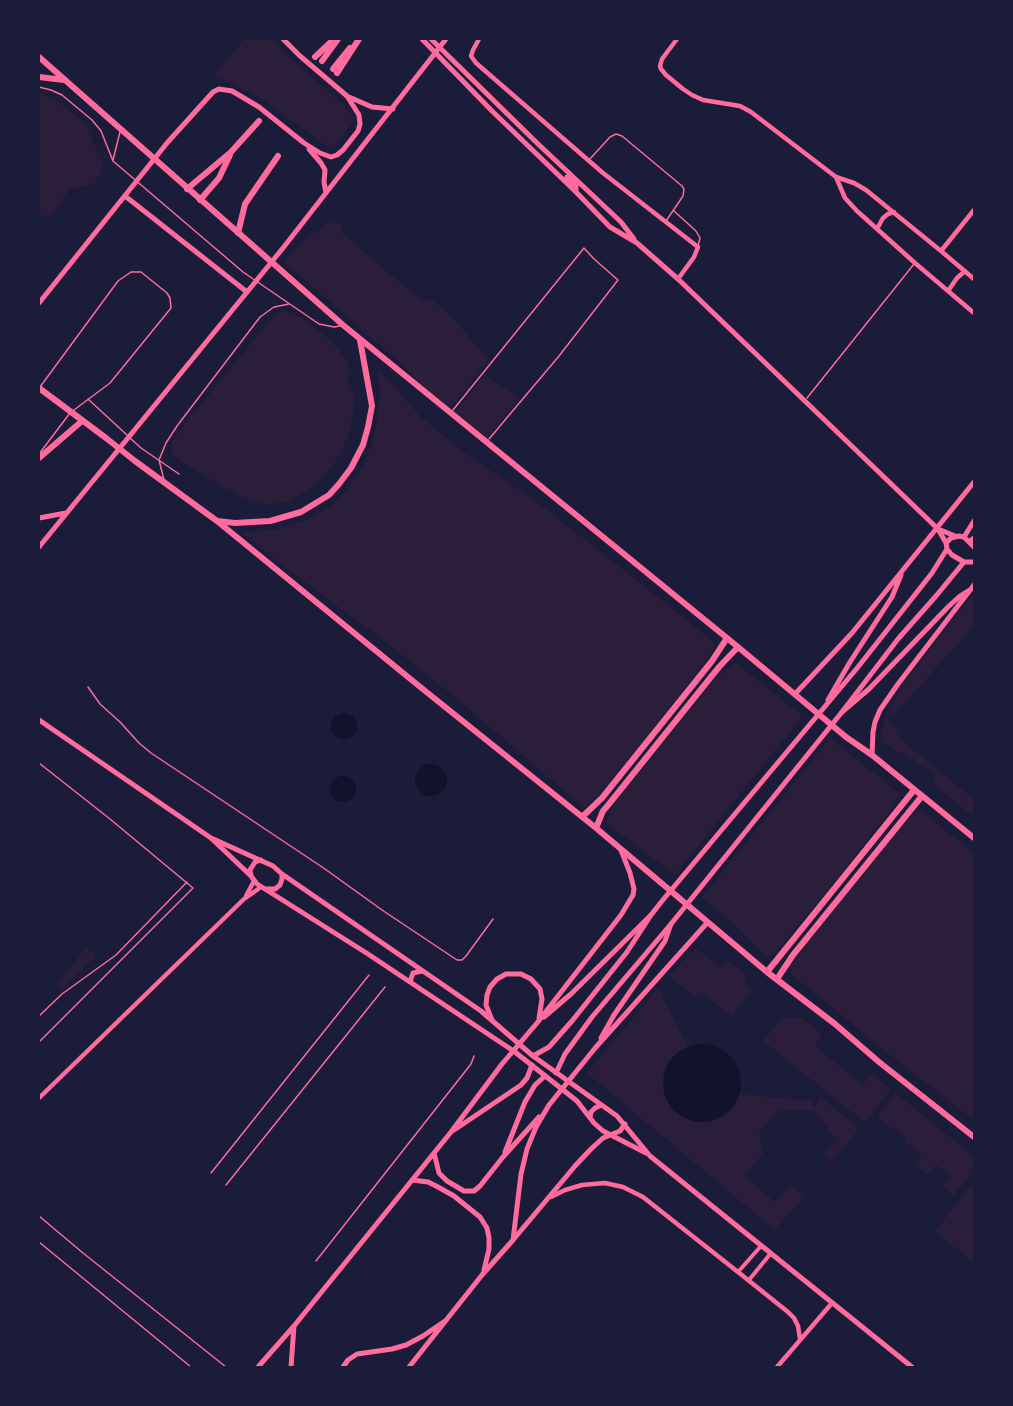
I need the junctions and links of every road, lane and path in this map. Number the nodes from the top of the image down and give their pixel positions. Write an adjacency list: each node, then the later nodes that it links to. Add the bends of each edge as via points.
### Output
1 (283, 39): 17 (main road)
2 (334, 39): 11 (highway)
3 (338, 39): 12 (highway)
4 (358, 39): 13 (highway)
5 (422, 39): 19 (main road)
6 (431, 39): 23 (main road)
7 (446, 39): 18 (main road)
8 (479, 39): 27 (street, via 471,56 476,63)
9 (677, 39): 29 (street, via 661,62 666,75 700,99 740,106)
10 (39, 57): 15 (highway)
11 (315, 57)
12 (322, 61)
13 (335, 71)
14 (39, 77): 15 (highway)
15 (65, 80): 21 (highway)
16 (39, 87): 26 (lane, via 62,95 92,120)
17 (347, 96): 18 (main road, via 372,107); 22 (main road, via 360,119 358,130 344,150 331,157)
18 (393, 108): 32 (main road)
19 (492, 111): 23 (main road, via 500,112); 31 (main road)
20 (259, 121): 24 (highway)
21 (121, 130): 26 (lane); 30 (highway)
22 (303, 143): 32 (main road, via 325,170); 33 (main road, via 259,107 232,91 219,89 206,99)
23 (537, 143): 28 (main road)
24 (231, 152): 30 (highway); 34 (highway, via 219,178)
25 (278, 156): 40 (highway, via 245,204)
26 (113, 161): 51 (lane, via 243,272)
27 (588, 161): 35 (lane, via 610,137 622,135 682,186 683,196); 38 (street)
28 (560, 165): 31 (main road, via 576,185); 41 (main road, via 621,222)
29 (836, 177): 37 (street, via 866,190); 39 (street, via 845,198)
30 (187, 189): 34 (highway)
31 (576, 192): 41 (main road, via 610,227)
32 (326, 193): 49 (main road)
33 (125, 196): 49 (main road); 50 (main road)
34 (200, 200): 40 (highway)
35 (673, 210): 38 (lane); 42 (lane, via 699,235)
36 (974, 210): 43 (street)
37 (894, 212): 39 (street, via 883,218); 43 (street)
38 (666, 222): 42 (street)
39 (877, 229): 44 (street)
40 (238, 233): 53 (highway)
41 (637, 243): 46 (main road)
42 (698, 247): 46 (street)
43 (941, 251): 45 (street)
44 (915, 263): 48 (street); 57 (lane)
45 (965, 271): 47 (street); 48 (street)
46 (678, 279): 57 (main road)
47 (974, 279)
48 (948, 291): 52 (street)
49 (247, 292): 67 (main road)
50 (39, 303)
51 (290, 304): 53 (lane, via 319,324); 63 (lane, via 274,307 260,317 177,426)
52 (974, 313)
53 (343, 326): 54 (highway)
54 (360, 340): 59 (highway); 69 (highway, via 372,406 369,427 351,468 339,484 301,512 270,521)
55 (39, 388): 56 (lane, via 118,281 131,272 141,272 167,293 171,308 116,376); 58 (highway)
56 (88, 399): 58 (lane); 63 (lane)
57 (804, 401): 71 (main road)
58 (71, 412): 60 (highway); 62 (lane)
59 (450, 412): 61 (highway); 61 (lane, via 584,248 618,280)
60 (82, 421): 62 (highway); 65 (highway)
61 (487, 442): 79 (highway)
62 (39, 456)
63 (159, 460): 64 (lane); 65 (lane)
64 (179, 474)
65 (165, 483): 69 (highway)
66 (974, 483): 77 (main road)
67 (66, 513): 68 (main road); 75 (main road)
68 (39, 518)
69 (217, 521): 90 (highway)
70 (974, 521): 73 (main road)
71 (938, 529): 72 (main road); 74 (main road)
72 (956, 536): 73 (main road); 74 (main road)
73 (970, 541)
74 (947, 546): 76 (main road, via 952,555); 83 (main road, via 932,573)
75 (39, 547)
76 (971, 561): 84 (main road, via 898,639)
77 (903, 571): 82 (main road); 83 (main road, via 892,597)
78 (972, 587): 84 (main road); 86 (main road, via 880,710)
79 (728, 638): 80 (highway); 90 (highway, via 602,798)
80 (738, 646): 82 (highway); 91 (highway, via 603,811)
81 (88, 687): 102 (lane, via 100,704 151,753 457,960 466,956)
82 (795, 694): 86 (highway)
83 (828, 700): 101 (main road)
84 (842, 712): 104 (main road)
85 (39, 720): 92 (main road)
86 (872, 754): 88 (highway)
87 (39, 763): 98 (lane)
88 (914, 790): 89 (highway); 106 (highway)
89 (922, 796): 93 (highway); 108 (highway)
90 (582, 817): 91 (highway)
91 (597, 828): 94 (highway)
92 (211, 838): 95 (main road); 97 (main road)
93 (974, 838)
94 (620, 849): 103 (highway); 113 (main road, via 634,883 633,895)
95 (261, 860): 96 (main road); 97 (main road, via 252,865)
96 (282, 874): 99 (main road, via 278,887); 105 (main road)
97 (253, 879): 99 (main road); 100 (street)
98 (187, 882): 111 (lane, via 116,955); 114 (lane, via 193,889)
99 (263, 888): 100 (street); 109 (main road)
100 (244, 898): 121 (street)
101 (651, 915): 113 (main road); 117 (main road, via 627,952 554,1042)
102 (493, 919)
103 (707, 923): 106 (highway); 115 (main road)
104 (671, 924): 115 (main road, via 665,941); 119 (main road, via 592,1017)
105 (422, 971): 109 (main road, via 413,973); 112 (main road)
106 (767, 972): 108 (highway)
107 (369, 975): 132 (lane)
108 (777, 979): 128 (highway)
109 (410, 982): 118 (main road)
110 (385, 987): 134 (lane)
111 (39, 1016)
112 (492, 1020): 113 (main road, via 486,1005 490,987 506,974 521,974 540,989); 117 (main road)
113 (537, 1022): 126 (main road)
114 (39, 1042)
115 (596, 1047): 123 (main road)
116 (474, 1056): 141 (lane)
117 (533, 1056): 119 (main road)
118 (532, 1065): 120 (main road); 126 (main road, via 521,1085)
119 (556, 1073): 122 (main road)
120 (545, 1076): 124 (main road, via 577,1101); 130 (main road, via 525,1102)
121 (39, 1098)
122 (601, 1105): 124 (main road); 125 (main road)
123 (548, 1107): 130 (main road); 137 (main road, via 527,1149)
124 (590, 1117): 127 (main road)
125 (625, 1125): 127 (main road); 131 (main road)
126 (451, 1132): 129 (main road)
127 (611, 1135): 131 (main road); 135 (main road, via 591,1149)
128 (974, 1137)
129 (434, 1153): 130 (main road, via 439,1173 469,1192 480,1186); 133 (main road)
130 (503, 1156)
131 (650, 1156): 139 (main road)
132 (211, 1173)
133 (412, 1180): 143 (main road, via 438,1186 480,1217 489,1238); 147 (main road)
134 (226, 1185)
135 (549, 1197): 137 (main road); 142 (street, via 582,1185 605,1183 623,1187 642,1197)
136 (39, 1216): 150 (lane)
137 (513, 1240): 143 (main road)
138 (39, 1242): 149 (lane)
139 (761, 1245): 140 (main road); 142 (street)
140 (771, 1253): 144 (street); 145 (main road)
141 (316, 1261)
142 (738, 1272): 144 (street)
143 (482, 1275): 146 (main road)
144 (749, 1280): 148 (street, via 794,1318)
145 (832, 1302): 148 (street); 156 (main road)
146 (449, 1318): 153 (main road, via 406,1345 357,1354); 154 (main road)
147 (294, 1326): 151 (main road); 152 (main road)
148 (800, 1339): 155 (street)
149 (190, 1367)
150 (226, 1367)
151 (258, 1367)
152 (291, 1367)
153 (343, 1367)
154 (409, 1367)
155 (777, 1367)
156 (912, 1367)

